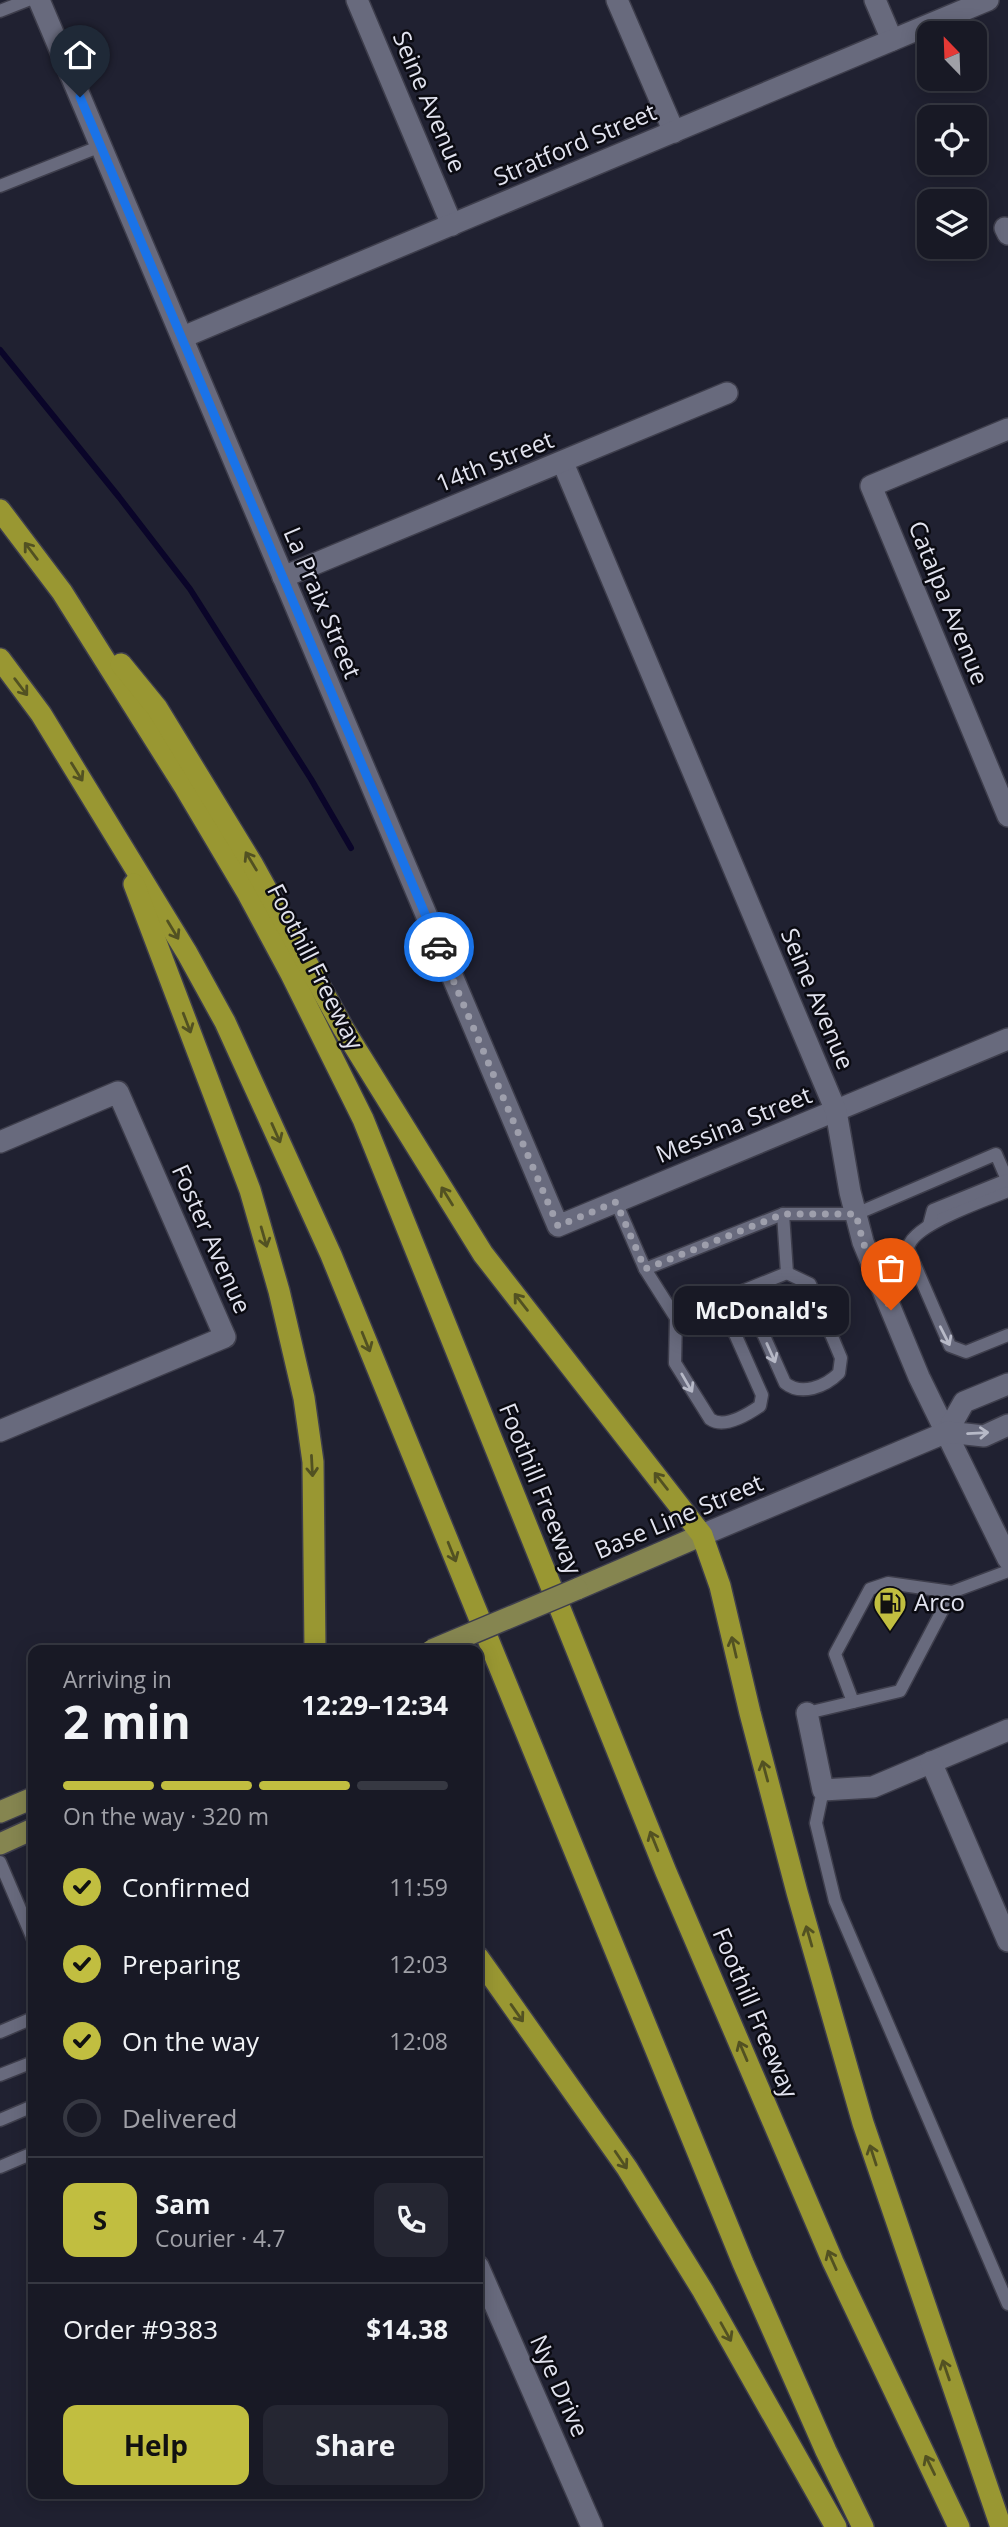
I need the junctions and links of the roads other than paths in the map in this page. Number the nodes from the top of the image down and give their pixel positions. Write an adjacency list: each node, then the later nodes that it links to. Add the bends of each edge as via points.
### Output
1 (28, 0): 7 (lane)
2 (39, 0): 10 (street, La Praix Street)
3 (357, 0): 12 (street, Seine Avenue)
4 (617, 0): 9 (street)
5 (875, 0): 8 (street)
6 (988, 0): 8 (street, Stratford Street)
7 (0, 11)
8 (892, 40): 9 (street, Stratford Street)
9 (674, 132): 12 (street, Stratford Street)
10 (101, 146): 11 (lane); 13 (street, La Praix Street)
11 (0, 186)
12 (452, 225): 13 (street, Stratford Street)
13 (183, 337): 18 (street, La Praix Street)
14 (727, 393): 16 (street, 14th Street)
15 (1008, 429): 21 (street, Catalpa Avenue, via 872,486)
16 (563, 463): 18 (street, 14th Street); 24 (street, Seine Avenue)
17 (0, 510): 19 (highway, Foothill Freeway, one-way to 17)
18 (283, 577): 30 (street, La Praix Street)
19 (62, 593): 41 (highway, one-way to 19, via 483,1254 343,1028 253,865 157,708); 73 (highway, Foothill Freeway, one-way to 19, via 833,2262 666,1872 363,1119 248,894)
20 (0, 659): 22 (highway, one-way to 22)
21 (1008, 816)
22 (114, 829): 45 (highway, one-way to 45, via 250,1190 279,1291 304,1398 313,1462); 72 (highway, one-way to 72, via 225,1023 331,1255 743,2263)
23 (1008, 1039): 24 (street, Messina Street)
24 (836, 1111): 27 (street, Messina Street); 29 (street, Seine Avenue)
25 (0, 1142): 39 (street, Foster Avenue, via 118,1092 225,1337)
26 (1008, 1184): 29 (lane, via 996,1154); 36 (lane, one-way to 36, via 933,1210 929,1224 908,1242 950,1346 966,1352)
27 (616, 1202): 30 (street, Messina Street); 31 (lane)
28 (783, 1214): 29 (lane); 31 (lane); 32 (lane)
29 (856, 1214): 40 (street, Seine Avenue, via 863,1242 919,1377)
30 (558, 1226)
31 (645, 1269): 35 (lane)
32 (788, 1273): 33 (lane); 33 (lane, one-way to 32, via 785,1383 803,1391 822,1384 839,1373 841,1358 810,1284)
33 (744, 1291): 34 (lane)
34 (720, 1300): 35 (lane); 35 (lane, one-way to 34, via 675,1363 710,1419 723,1423 760,1406 762,1395)
35 (676, 1318)
36 (1008, 1335)
37 (1008, 1384): 40 (street, via 964,1402)
38 (1008, 1425): 40 (street, Base Line Street, one-way to 38, via 984,1436)
39 (0, 1431)
40 (947, 1432): 41 (street, Base Line Street); 42 (street, Seine Avenue)
41 (702, 1535): 46 (main road, Base Line Street, bridge); 74 (highway, one-way to 41, via 863,2123 797,1892 720,1586)
42 (1008, 1559)
43 (1008, 1571): 44 (lane)
44 (952, 1592): 47 (lane, via 900,1691); 47 (lane, via 888,1583 870,1589 835,1654)
45 (315, 1645)
46 (444, 1645)
47 (853, 1702): 48 (lane)
48 (807, 1713): 51 (street)
49 (1008, 1730): 50 (street)
50 (931, 1762): 51 (street, via 873,1787); 58 (street)
51 (823, 1790): 69 (lane, via 816,1823 835,1901)
52 (28, 1807): 53 (main road)
53 (0, 1812)
54 (28, 1831): 55 (main road)
55 (0, 1844)
56 (0, 1862): 57 (lane)
57 (28, 1927)
58 (1008, 1941)
59 (483, 1964): 71 (highway, one-way to 71, via 649,2203)
60 (28, 2020): 61 (lane)
61 (0, 2032)
62 (28, 2064): 63 (lane)
63 (0, 2075)
64 (28, 2108): 65 (lane)
65 (0, 2119)
66 (28, 2155): 67 (lane)
67 (0, 2167)
68 (483, 2277): 70 (street, Nye Drive)
69 (1008, 2304)
70 (592, 2527)
71 (836, 2527)
72 (863, 2527)
73 (959, 2527)
74 (1001, 2527)

